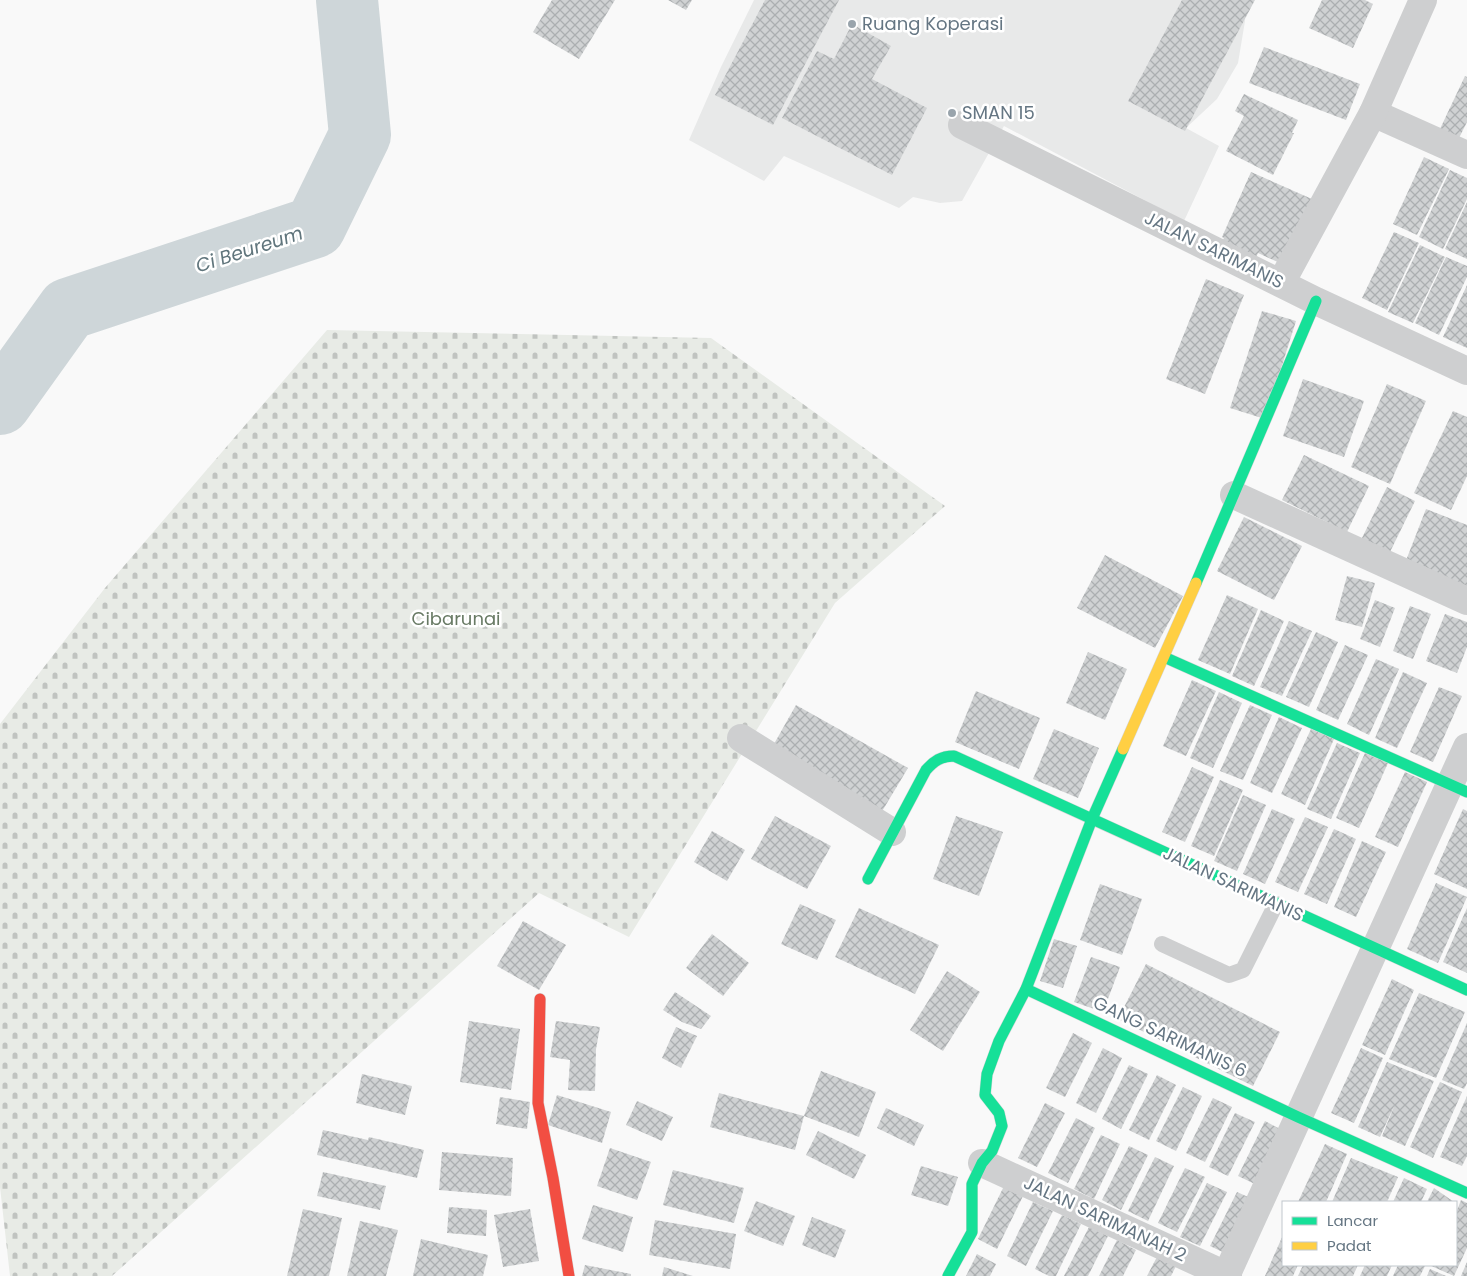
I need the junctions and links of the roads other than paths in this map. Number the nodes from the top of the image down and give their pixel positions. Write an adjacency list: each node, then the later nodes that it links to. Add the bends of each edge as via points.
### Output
1 (1423, 0): 2 (street)
2 (1373, 113): 4 (street); 5 (street)
3 (962, 125): 5 (street, JALAN SARIMANIS)
4 (1467, 156)
5 (1282, 283): 6 (street, JALAN SARIMANIS)
6 (1316, 301): 7 (street, JALAN SARIMANIS); 8 (street)
7 (1467, 372)
8 (1234, 494): 9 (street); 10 (street)
9 (1467, 601)
10 (1164, 657): 13 (street); 14 (street)
11 (741, 738): 15 (street)
12 (1467, 747): 13 (street)
13 (1459, 789): 19 (street)
14 (1092, 819): 15 (street, JALAN SARIMANIS, via 946,755 937,758 926,770); 17 (street, JALAN SARIMANIS); 20 (street)
15 (892, 832): 16 (street)
16 (868, 879)
17 (1276, 904): 18 (lane, via 1243,970 1229,975); 19 (street, JALAN SARIMANIS)
18 (1162, 944)
19 (1375, 949): 21 (street, JALAN SARIMANIS); 23 (street)
20 (1026, 989): 23 (street, GANG SARIMANIS 6); 24 (street, via 986,1074 985,1095 999,1112 1002,1126 992,1151)
21 (1467, 990)
22 (540, 999): 26 (street, via 538,1103)
23 (1298, 1117): 25 (street); 28 (street)
24 (982, 1163): 27 (street, via 972,1184 972,1232); 28 (street, JALAN SARIMANAH 2)
25 (1467, 1193)
26 (569, 1276)
27 (948, 1276)
28 (1227, 1276)

